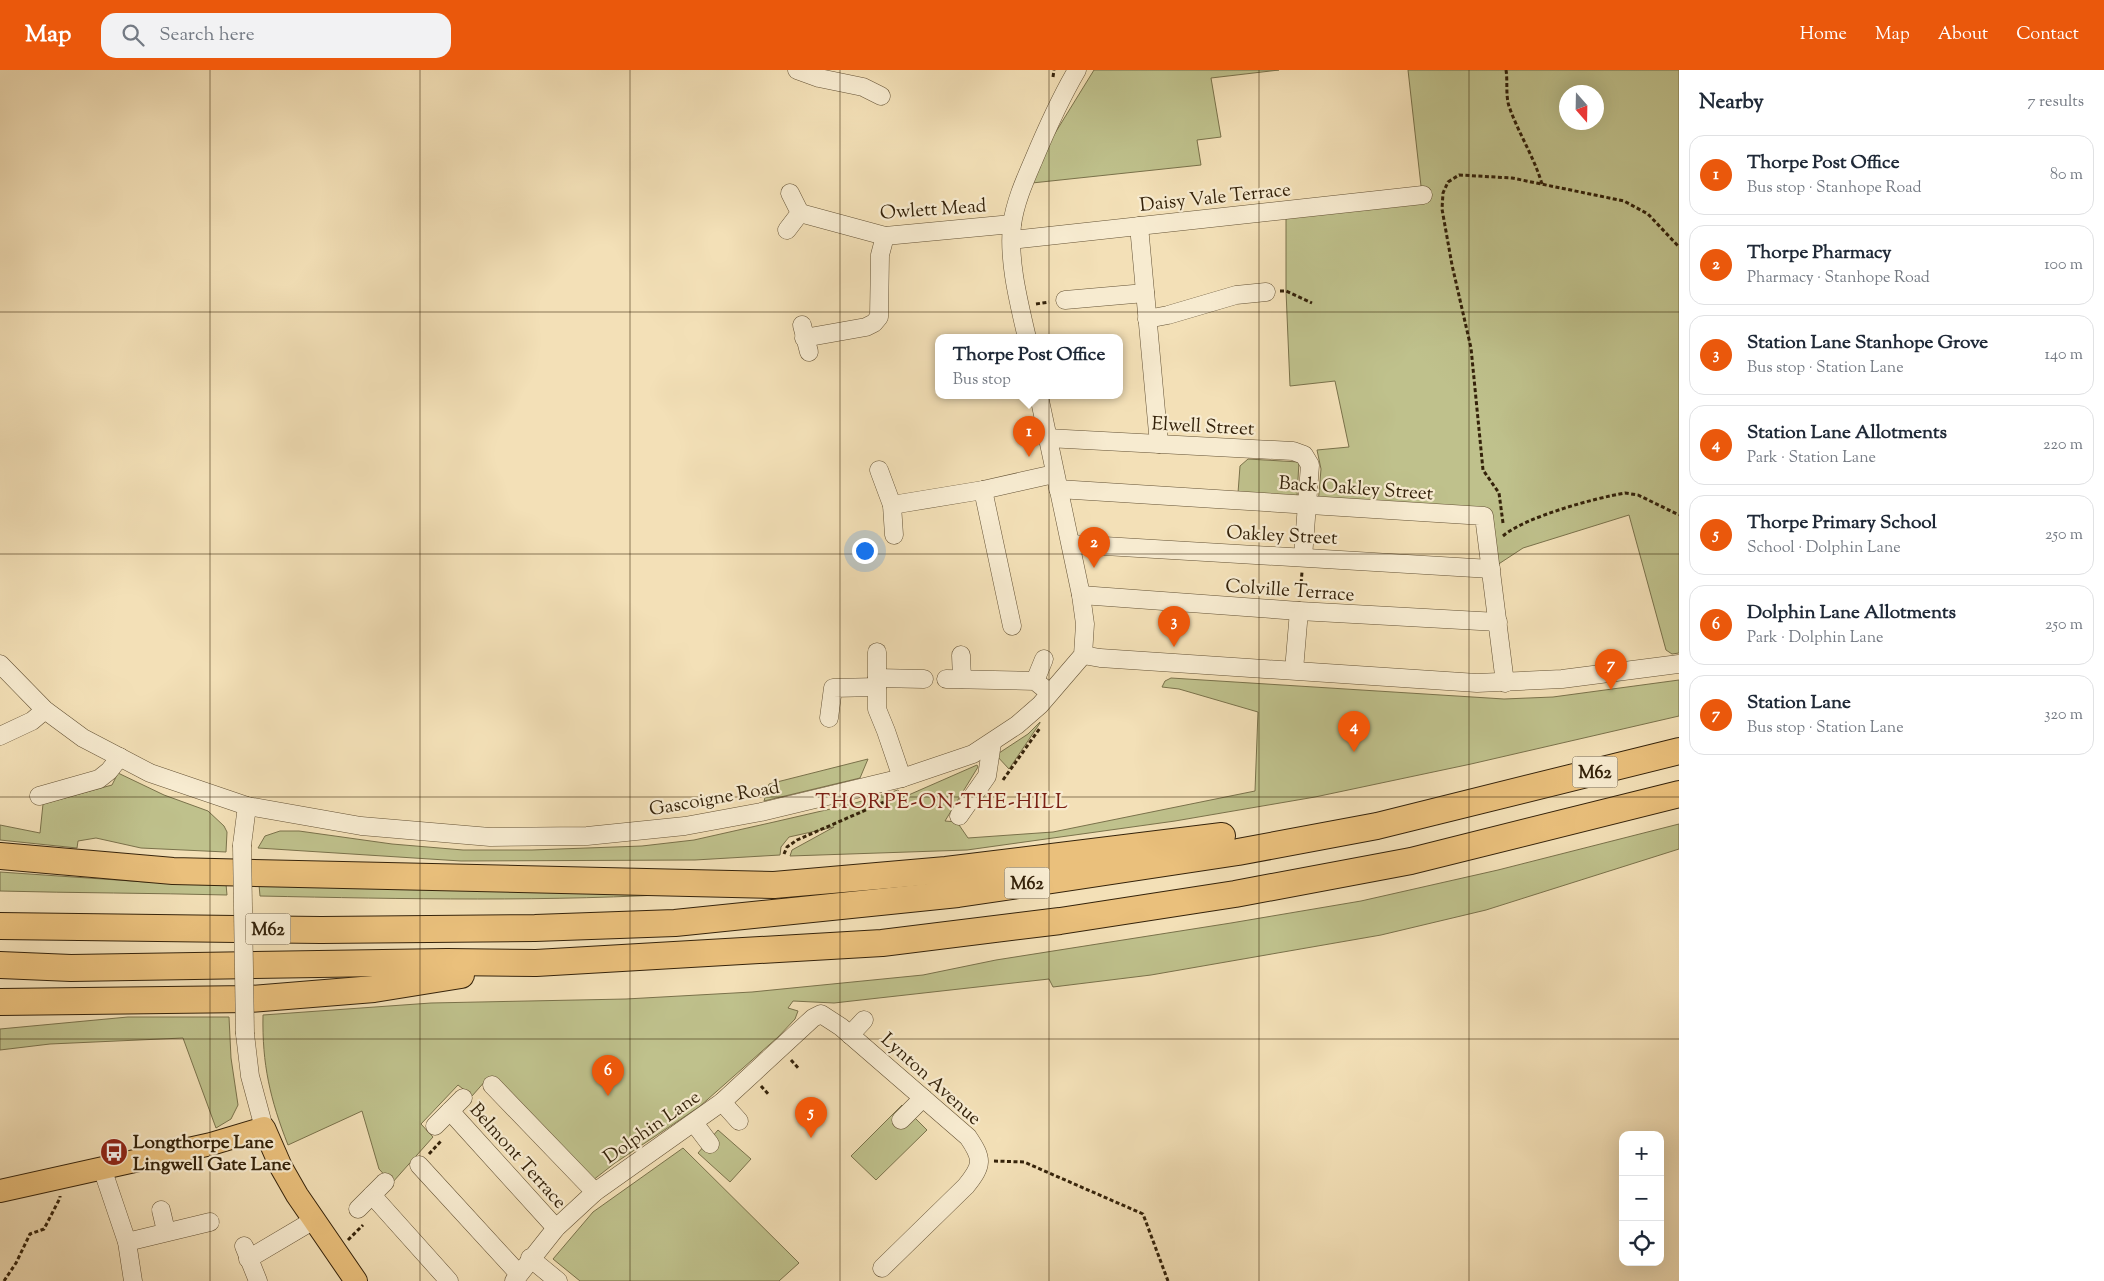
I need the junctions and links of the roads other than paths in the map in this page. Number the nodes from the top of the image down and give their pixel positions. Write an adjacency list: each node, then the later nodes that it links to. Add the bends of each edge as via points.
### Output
1 (797, 70): 3 (street, via 863,87)
2 (1078, 70): 9 (street, via 1061,97 1023,184)
3 (881, 96)
4 (790, 192): 6 (street)
5 (1423, 195): 7 (street, Daisy Vale Terrace)
6 (800, 213): 8 (street); 10 (street, Owlett Mead)
7 (1139, 226): 9 (street, Daisy Vale Terrace); 12 (street)
8 (787, 230)
9 (1012, 232): 10 (street, Owlett Mead); 15 (street)
10 (884, 236): 16 (street, via 880,255 879,318 860,329)
11 (1266, 292): 14 (street, via 1236,295)
12 (1145, 293): 13 (street); 14 (street)
13 (1065, 300)
14 (1147, 319): 19 (street)
15 (1026, 334)
16 (805, 338)
17 (1040, 399): 18 (street)
18 (1047, 438): 19 (street, Elwell Street); 21 (street)
19 (1159, 444): 24 (street, Elwell Street, via 1294,451 1304,455 1310,465)
20 (880, 470): 23 (street)
21 (1056, 482): 22 (street, Back Oakley Street); 24 (street, Back Oakley Street); 26 (street)
22 (983, 490): 23 (street, Back Oakley Street); 32 (street)
23 (892, 505): 25 (street)
24 (1306, 505): 27 (street); 28 (street, Back Oakley Street, via 1484,516)
25 (894, 535)
26 (1071, 544): 27 (street, Oakley Street); 29 (street)
27 (1303, 556): 28 (street, Oakley Street)
28 (1490, 569): 31 (street, Back Oakley Street)
29 (1081, 595): 30 (street, Colville Terrace); 35 (street, via 1085,624)
30 (1298, 612): 31 (street, Colville Terrace); 39 (street)
31 (1498, 622): 42 (street, Back Oakley Street)
32 (1012, 626)
33 (877, 652): 43 (street)
34 (961, 655): 41 (street, via 954,679)
35 (1084, 655): 39 (street); 44 (street, Gascoigne Road)
36 (1044, 659): 41 (street)
37 (0, 664): 45 (street, Gascoigne Road)
38 (1679, 664): 42 (street, via 1562,679)
39 (1294, 670): 42 (street, via 1476,683)
40 (924, 679): 43 (street)
41 (1035, 681): 44 (street)
42 (1505, 682)
43 (877, 683): 46 (street, via 833,688); 51 (street, via 877,709)
44 (1045, 699): 48 (street, Gascoigne Road)
45 (45, 710): 47 (street, via 32,721); 50 (street, Gascoigne Road, via 83,738)
46 (829, 718)
47 (0, 736)
48 (992, 743): 51 (street, Gascoigne Road, via 973,754); 56 (street, via 987,776)
49 (1679, 752): 52 (highway, M62)
50 (120, 757): 54 (street, via 99,779); 55 (street, Gascoigne Road, via 150,773)
51 (902, 778): 55 (street, Gascoigne Road, via 761,812 686,826 587,836 490,837 361,826)
52 (1512, 793): 57 (highway, via 1221,836 946,870 774,885 173,871); 58 (highway, M62, via 1377,826 1238,852 958,894 675,923 331,930)
53 (1679, 794): 59 (highway, M62, via 1411,861 1235,894 1060,921 882,943)
54 (39, 796)
55 (247, 806): 76 (street, bridge, via 242,845 245,1034 250,1076)
56 (959, 816)
57 (0, 856)
58 (0, 926)
59 (536, 963): 61 (highway, M62); 63 (highway, via 374,989 269,997)
60 (0, 965): 61 (highway, M62)
61 (71, 968): 62 (highway)
62 (0, 976)
63 (0, 1002)
64 (821, 1014): 66 (street, Lynton Avenue); 70 (street, Dolphin Lane)
65 (864, 1020): 66 (street, Lynton Avenue)
66 (850, 1035): 69 (street, Lynton Avenue)
67 (492, 1085): 82 (street)
68 (463, 1098): 71 (street, Belmont Terrace)
69 (922, 1098): 72 (street); 92 (street, Lynton Avenue, via 968,1137 980,1160 976,1173 966,1186)
70 (722, 1102): 73 (street); 74 (street, Dolphin Lane)
71 (450, 1111): 75 (street, Belmont Terrace); 88 (street, Belmont Terrace)
72 (901, 1120)
73 (739, 1121)
74 (694, 1123): 77 (street); 82 (street, Dolphin Lane)
75 (435, 1126)
76 (264, 1128): 79 (main road, via 211,1144); 86 (main road, via 281,1167)
77 (710, 1144)
78 (419, 1165): 93 (street)
79 (102, 1168): 81 (main road); 90 (street)
80 (385, 1182): 83 (street)
81 (0, 1191)
82 (595, 1192): 88 (street, Dolphin Lane)
83 (372, 1196): 84 (street); 97 (street)
84 (358, 1209)
85 (161, 1210): 89 (street)
86 (314, 1220): 95 (street, via 246,1252); 96 (main road)
87 (210, 1222): 89 (street)
88 (556, 1228): 91 (street, Dolphin Lane)
89 (166, 1231): 90 (street)
90 (127, 1242): 94 (street)
91 (530, 1258): 93 (street, Dolphin Lane); 98 (street)
92 (882, 1268)
93 (516, 1277)
94 (133, 1281)
95 (258, 1281)
96 (356, 1281)
97 (448, 1281)
98 (558, 1281)

